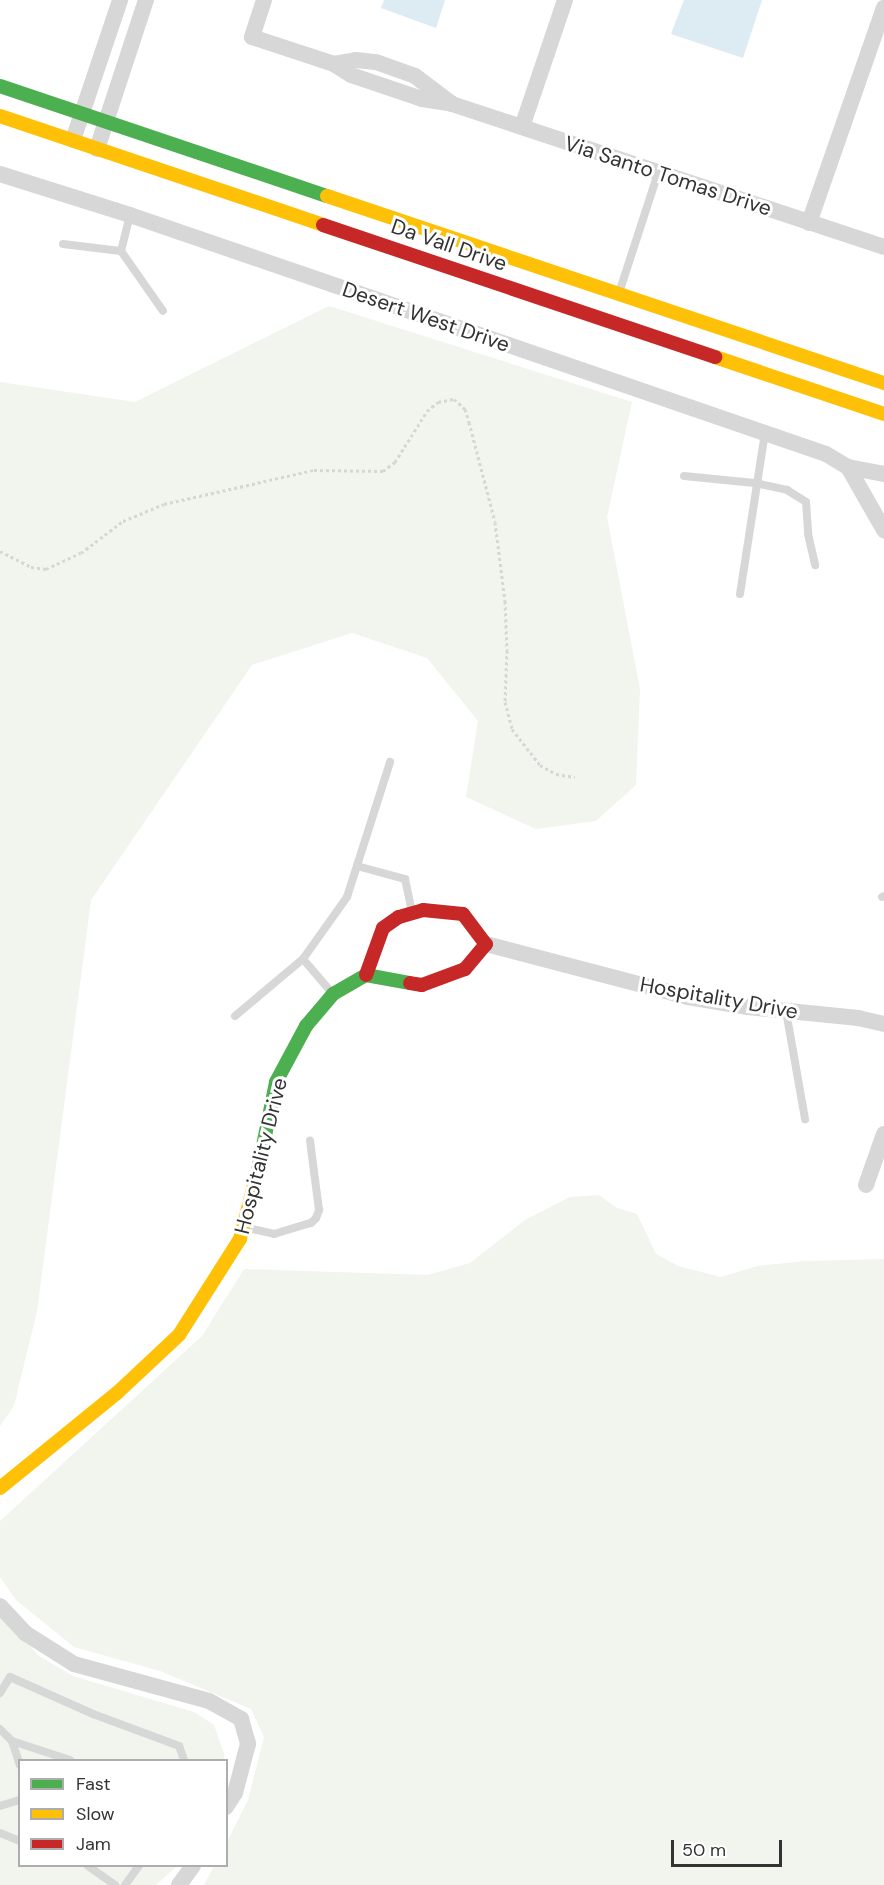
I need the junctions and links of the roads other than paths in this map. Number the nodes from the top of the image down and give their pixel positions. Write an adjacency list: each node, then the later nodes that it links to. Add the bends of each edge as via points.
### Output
1 (120, 0): 7 (street)
2 (146, 0): 9 (street)
3 (264, 0): 10 (street, Via Santo Tomas Drive, via 252,37 422,99 452,104)
4 (565, 0): 10 (street)
5 (884, 8): 16 (street)
6 (0, 86): 7 (main road, Da Vall Drive)
7 (82, 113): 9 (main road, Da Vall Drive); 11 (street)
8 (0, 116): 11 (main road, Da Vall Drive)
9 (106, 121): 12 (street); 20 (main road, Da Vall Drive)
10 (522, 128): 13 (street, Via Santo Tomas Drive)
11 (73, 140): 12 (main road, Da Vall Drive)
12 (97, 149): 23 (main road, Da Vall Drive)
13 (658, 172): 16 (street, Via Santo Tomas Drive); 20 (lane)
14 (0, 174): 15 (street, Desert West Drive)
15 (130, 215): 19 (lane); 24 (street, Desert West Drive)
16 (809, 223): 18 (street, Via Santo Tomas Drive)
17 (63, 244): 19 (lane)
18 (884, 248)
19 (121, 251): 21 (lane)
20 (619, 293): 22 (main road, Da Vall Drive)
21 (163, 311)
22 (884, 383)
23 (884, 414)
24 (765, 433): 25 (street, Desert West Drive, via 825,454); 28 (lane)
25 (848, 467): 26 (street, Desert West Drive); 29 (street)
26 (884, 474)
27 (684, 476): 28 (lane)
28 (755, 483): 30 (lane, via 787,490 806,502); 31 (lane)
29 (884, 530)
30 (815, 565)
31 (740, 594)
32 (390, 762): 33 (lane)
33 (357, 866): 34 (lane, via 405,879); 36 (lane, via 348,897)
34 (412, 913): 35 (main road, via 423,910 463,914); 37 (main road, via 383,928)
35 (486, 944): 37 (main road, via 465,969 422,985); 39 (street, Hospitality Drive, via 688,997)
36 (303, 959): 38 (lane); 40 (lane)
37 (366, 975): 38 (main road, Hospitality Drive)
38 (333, 994): 46 (main road, Hospitality Drive, via 306,1026 276,1082)
39 (786, 1011): 41 (street, Hospitality Drive); 42 (lane)
40 (235, 1016)
41 (884, 1024)
42 (806, 1119)
43 (884, 1134): 45 (street)
44 (310, 1141): 46 (lane, via 320,1210 316,1218 274,1234)
45 (866, 1185)
46 (244, 1227): 47 (main road, Hospitality Drive, via 222,1270 179,1335 117,1393)
47 (0, 1488)
48 (0, 1606): 56 (street, via 25,1633 74,1664 208,1701 241,1719 248,1744 235,1793)
49 (0, 1692): 53 (lane, via 10,1677 179,1746)
50 (0, 1729): 51 (lane)
51 (12, 1741): 52 (lane); 54 (lane)
52 (64, 1759)
53 (183, 1759)
54 (18, 1760)
55 (18, 1801): 57 (lane)
56 (228, 1804)
57 (0, 1806)
58 (0, 1833): 59 (lane)
59 (18, 1839)
60 (89, 1867): 63 (lane)
61 (138, 1867): 64 (lane)
62 (192, 1867): 65 (street)
63 (115, 1885)
64 (125, 1885)
65 (179, 1885)

